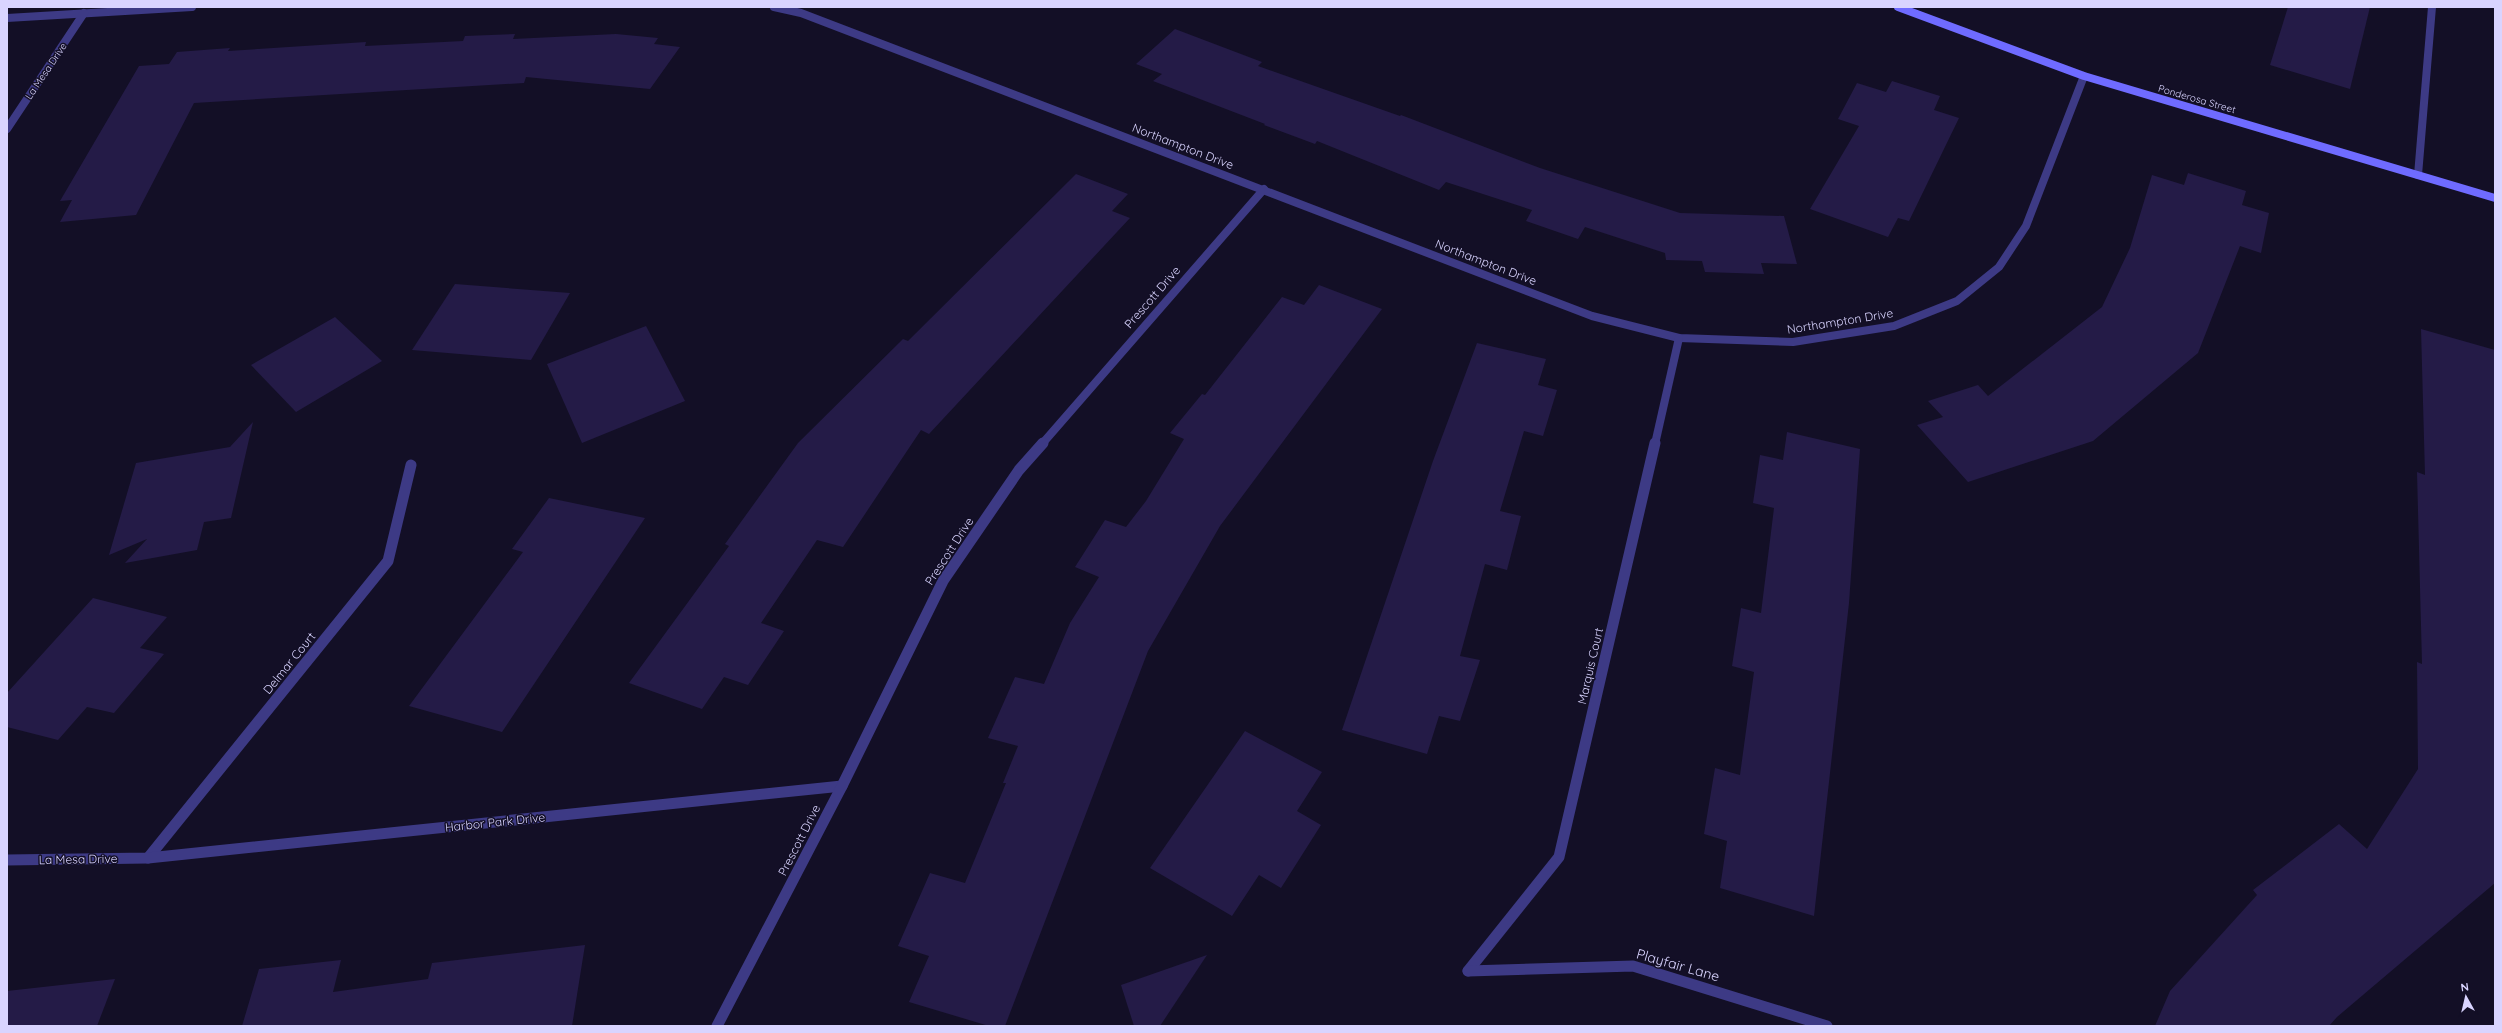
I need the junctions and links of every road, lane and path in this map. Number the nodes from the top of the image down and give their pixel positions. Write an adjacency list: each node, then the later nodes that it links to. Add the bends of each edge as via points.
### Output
1 (192, 7): 5 (street)
2 (774, 7): 10 (street, Northampton Drive, via 801,13)
3 (1898, 7): 7 (street, Ponderosa Street)
4 (2432, 7): 9 (street)
5 (84, 13): 6 (street); 8 (street, La Mesa Drive)
6 (7, 18)
7 (2084, 76): 9 (street, Ponderosa Street); 12 (street, Northampton Drive, via 2026,226 1999,267 1957,300 1894,326 1793,342)
8 (7, 129)
9 (2418, 175): 11 (street, Ponderosa Street)
10 (1264, 189): 12 (street, Northampton Drive, via 1592,316); 14 (street, Prescott Drive, via 1019,470 943,581)
11 (2495, 198)
12 (1679, 338): 17 (street, Marquis Court, via 1559,857)
13 (411, 465): 15 (street, Delmar Court, via 388,561)
14 (842, 786): 15 (street, Harbor Park Drive); 18 (street, Prescott Drive)
15 (148, 858): 16 (street, La Mesa Drive)
16 (7, 860)
17 (1468, 971): 19 (street, Playfair Lane, via 1633,966)
18 (717, 1026)
19 (1827, 1026)

